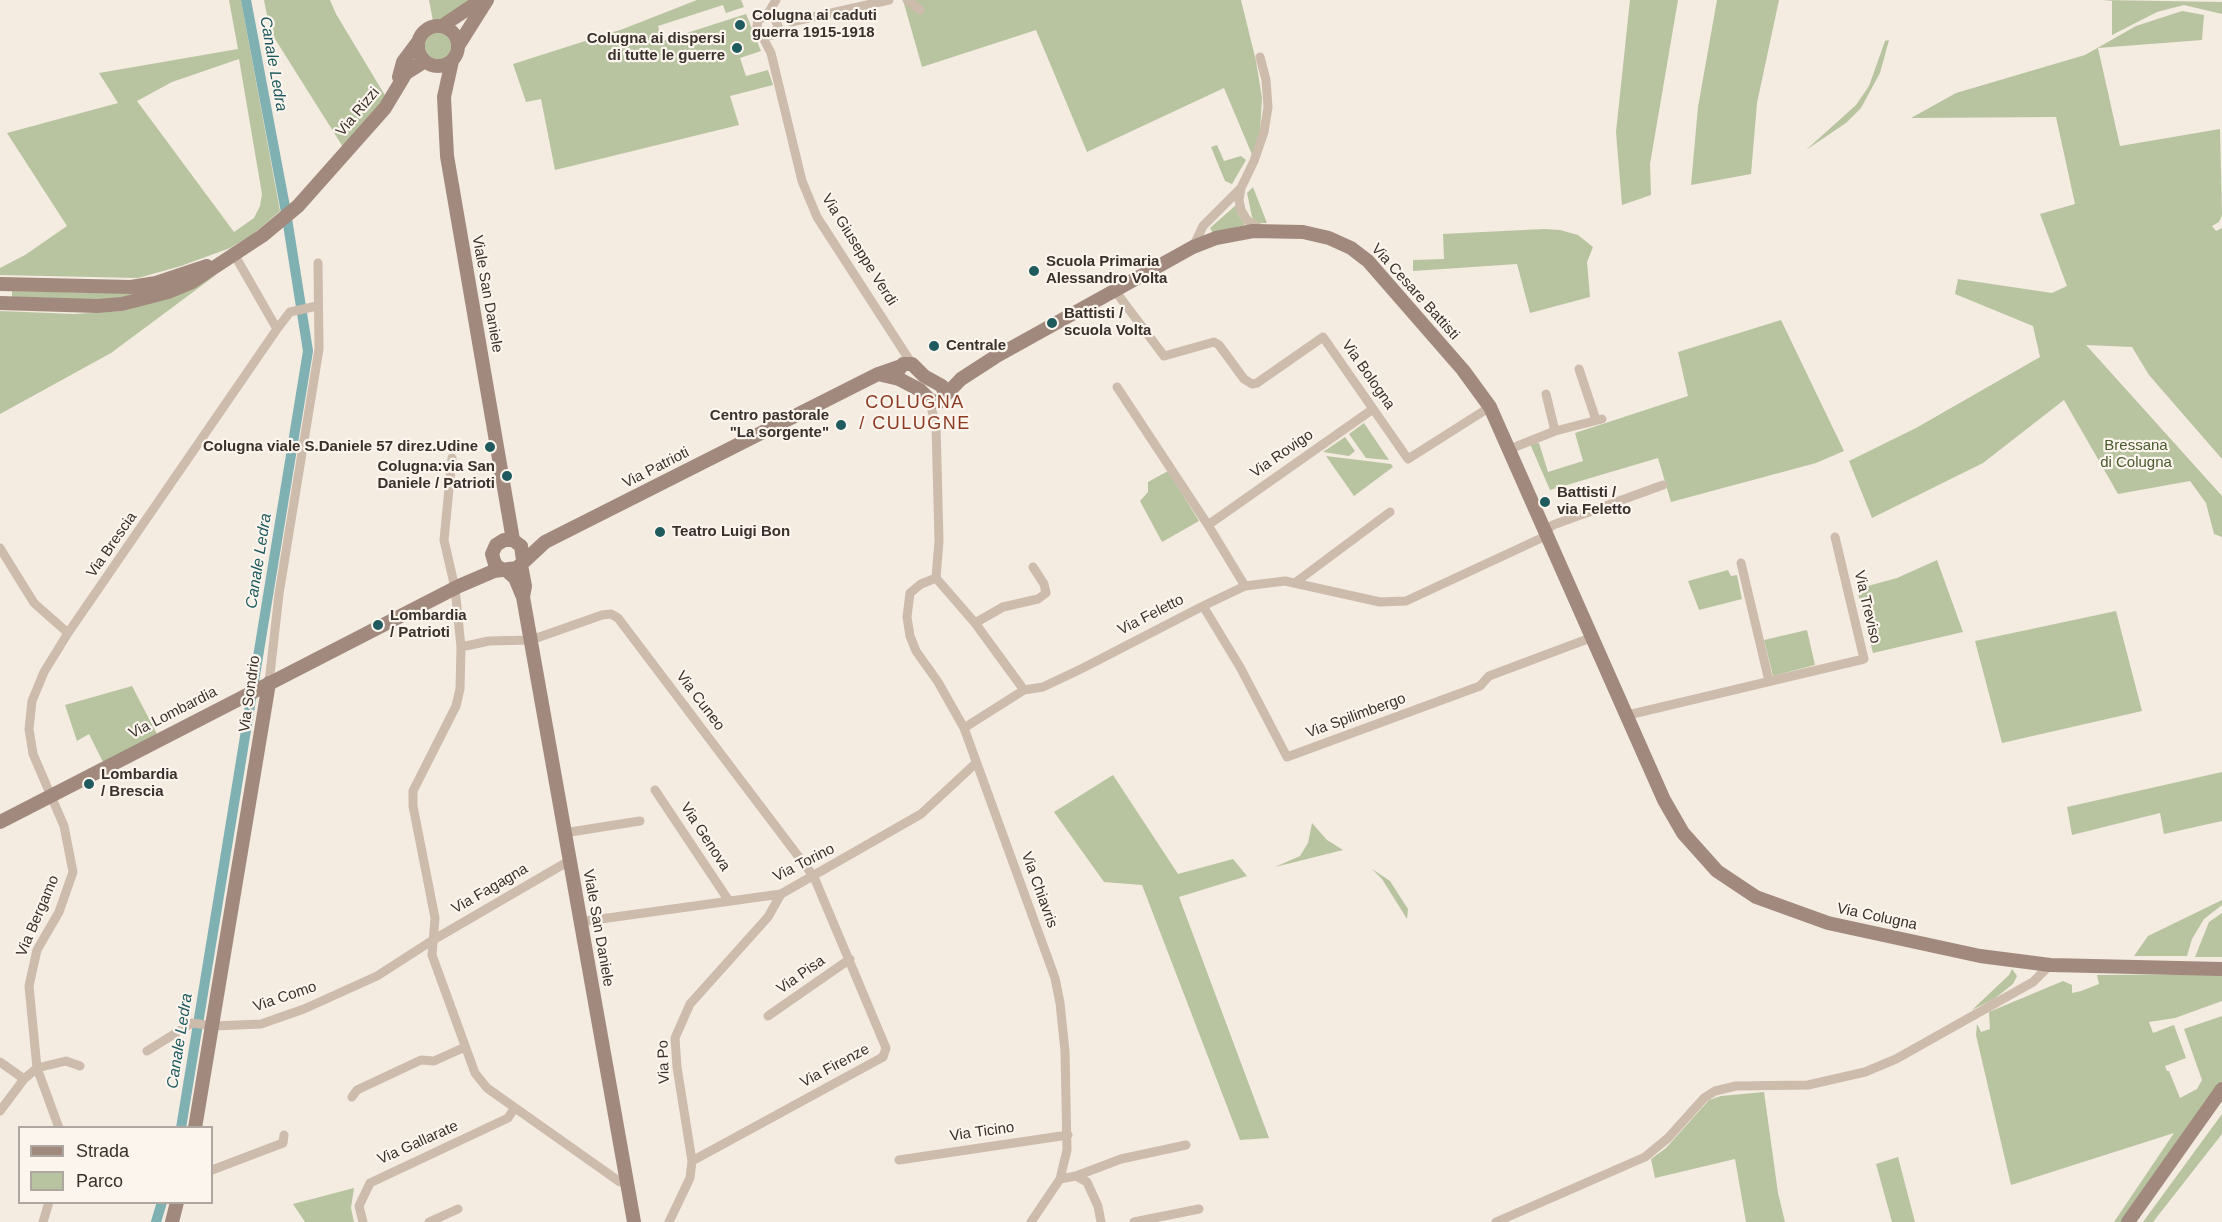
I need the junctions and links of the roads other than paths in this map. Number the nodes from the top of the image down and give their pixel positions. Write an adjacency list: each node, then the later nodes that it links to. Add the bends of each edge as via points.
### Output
1 (482, 0): 8 (street)
2 (487, 0): 11 (street, Viale San Daniele)
3 (889, 0): 9 (street, via 791,21)
4 (907, 0): 6 (street)
5 (775, 1): 7 (street)
6 (920, 10)
7 (767, 15): 9 (street); 9 (street, via 757,23 759,31)
8 (442, 26): 10 (street, via 427,30); 11 (street, via 453,32)
9 (772, 30): 27 (street, Via Giuseppe Verdi, via 771,53 800,173 813,208)
10 (418, 42): 14 (street, Viale San Daniele, via 419,54); 15 (street, Via Rizzi, via 403,62)
11 (458, 46): 13 (street, Viale San Daniele)
12 (1260, 57): 17 (street, via 1266,80 1267,116 1254,161)
13 (452, 61): 14 (street, via 441,66); 16 (street, Viale San Daniele)
14 (428, 63): 15 (street, Via Rizzi, via 406,73); 16 (street, Viale San Daniele, via 438,75)
15 (396, 90): 20 (street, Via Rizzi, via 385,108 298,206)
16 (444, 98): 42 (street, Viale San Daniele, via 447,156)
17 (1241, 188): 18 (street, via 1239,200 1247,220); 19 (street, via 1203,226)
18 (1266, 231): 19 (street, Via Cesare Battisti, via 1239,233); 32 (street, Via Cesare Battisti, via 1303,232 1329,238 1368,261 1463,370)
19 (1193, 247): 23 (street, Via Cesare Battisti)
20 (234, 254): 22 (street, via 177,277 131,287); 24 (street, via 192,282 145,299 98,306); 26 (street)
21 (318, 263): 25 (street, Via Sondrio)
22 (3, 284): 24 (street)
23 (1116, 292): 30 (street, Via Cesare Battisti, via 995,357); 33 (street, Via Bologna, via 1164,356 1214,342 1252,384 1323,337)
24 (3, 303)
25 (315, 306): 26 (street, Via Brescia, via 285,316); 62 (street, Via Sondrio, via 319,349)
26 (277, 328): 57 (street, Via Brescia)
27 (904, 365): 30 (street, via 924,376); 30 (street, via 920,390); 43 (street, Via Patrioti, via 878,374)
28 (1579, 369): 34 (street, via 1599,420)
29 (1117, 387): 39 (street)
30 (939, 394): 50 (street)
31 (1546, 394): 34 (street)
32 (1490, 407): 33 (street, Via Bologna, via 1408,459); 35 (street, Via Cesare Battisti)
33 (1373, 409): 39 (street, Via Rovigo)
34 (1555, 431): 35 (street)
35 (1510, 449): 40 (street, Via Cesare Battisti)
36 (452, 458): 53 (street, via 444,540)
37 (1663, 485): 40 (street, via 1553,525)
38 (1390, 512): 51 (street)
39 (1208, 525): 52 (street)
40 (1547, 533): 51 (street, Via Feletto, via 1406,601 1380,602); 58 (street, Via Cesare Battisti)
41 (1835, 537): 61 (street, Via Treviso, via 1864,659)
42 (511, 542): 43 (street, Via Patrioti); 45 (street, Via Lombardia); 46 (street, Viale San Daniele)
43 (544, 542): 46 (street, Via Patrioti)
44 (0, 548): 57 (street, via 34,603)
45 (492, 554): 49 (street, Viale San Daniele, via 495,564); 53 (street, Via Lombardia)
46 (522, 563): 49 (street, Via Patrioti); 54 (street, Viale San Daniele)
47 (1741, 563): 61 (street)
48 (1033, 567): 56 (street, via 1046,592 1038,599 1003,607)
49 (505, 570): 53 (street, Via Lombardia); 54 (street, Viale San Daniele)
50 (936, 578): 56 (street); 65 (street, Via Chiavris, via 913,589 908,600 910,636)
51 (1296, 582): 52 (street, Via Feletto)
52 (1245, 586): 55 (street, Via Feletto)
53 (457, 587): 60 (street); 62 (street, Via Lombardia)
54 (524, 597): 59 (street, Viale San Daniele)
55 (1203, 606): 58 (street, Via Spilimbergo, via 1287,757 1480,686 1488,676); 63 (street, Via Feletto, via 1043,687)
56 (975, 623): 63 (street)
57 (68, 633): 68 (street, Via Brescia, via 44,672 30,715 33,754)
58 (1593, 637): 64 (street, Via Cesare Battisti)
59 (531, 640): 60 (street, via 489,641); 71 (street, Viale San Daniele); 73 (street, Via Cuneo, via 602,615 618,618)
60 (461, 647): 77 (street, via 456,706 413,791 435,918)
61 (1769, 681): 64 (street, Via Treviso)
62 (266, 685): 68 (street, Via Lombardia); 82 (street, Via Sondrio)
63 (1024, 690): 65 (street, Via Feletto)
64 (1628, 715): 79 (street, Via Colugna, via 1664,800 1683,833 1705,860 1735,885 1779,907 1828,923 1980,956)
65 (964, 728): 66 (street, Via Chiavris)
66 (976, 763): 73 (street, Via Torino, via 921,814); 95 (street, Via Chiavris, via 1055,978 1065,1051)
67 (655, 790): 75 (street, Via Genova)
68 (50, 794): 70 (street, Via Lombardia); 87 (street, Via Bergamo, via 68,842 73,872 32,967 29,986)
69 (640, 821): 71 (street)
70 (0, 822)
71 (564, 833): 72 (street, Viale San Daniele)
72 (569, 861): 76 (street, Viale San Daniele); 77 (street, Via Fagagna)
73 (814, 877): 74 (street, Via Torino); 78 (street, Via Firenze)
74 (781, 894): 75 (street, Via Torino); 99 (street, Via Po, via 768,917 690,1004 675,1038)
75 (729, 901): 76 (street, Via Torino)
76 (579, 922): 103 (street, Viale San Daniele)
77 (430, 942): 82 (street, Via Como, via 377,976 304,1009 261,1024); 83 (street)
78 (850, 959): 81 (street, Via Pisa); 99 (street, Via Firenze, via 886,1048 883,1057)
79 (2050, 965): 80 (street, Via Colugna); 117 (street, via 2033,982 1896,1059 1865,1072 1808,1085 1736,1086 1715,1091 1646,1157)
80 (2222, 969)
81 (768, 1016)
82 (210, 1026): 84 (street, Via Como, via 192,1023); 94 (street, Via Sondrio)
83 (465, 1047): 90 (street, via 434,1061 422,1060 357,1090); 91 (street, via 475,1073)
84 (147, 1051)
85 (0, 1062): 88 (street)
86 (80, 1066): 87 (street, via 66,1061)
87 (37, 1068): 88 (street); 93 (street, Via Bergamo)
88 (24, 1079): 92 (street)
89 (2222, 1089): 118 (street)
90 (352, 1097)
91 (514, 1109): 103 (street, via 620,1182); 110 (street, Via Gallarate, via 508,1119 370,1183 359,1206)
92 (0, 1111)
93 (58, 1126)
94 (195, 1126)
95 (1068, 1135): 98 (street, Via Ticino); 102 (street, Via Chiavris)
96 (284, 1136): 100 (street, via 283,1143)
97 (1186, 1145): 101 (street, via 1121,1159)
98 (899, 1160)
99 (692, 1161): 113 (street, Via Po, via 690,1178)
100 (213, 1170)
101 (1076, 1176): 102 (street); 115 (street, via 1087,1182)
102 (1060, 1179): 114 (street, Via Chiavris)
103 (626, 1181): 112 (street, Viale San Daniele)
104 (49, 1204): 108 (street)
105 (177, 1204): 109 (street)
106 (458, 1209): 111 (street)
107 (1199, 1209): 116 (street)
108 (43, 1222)
109 (172, 1222)
110 (363, 1222)
111 (429, 1222)
112 (634, 1222)
113 (669, 1222)
114 (1031, 1222)
115 (1101, 1222)
116 (1134, 1222)
117 (1500, 1222)
118 (2128, 1222)

